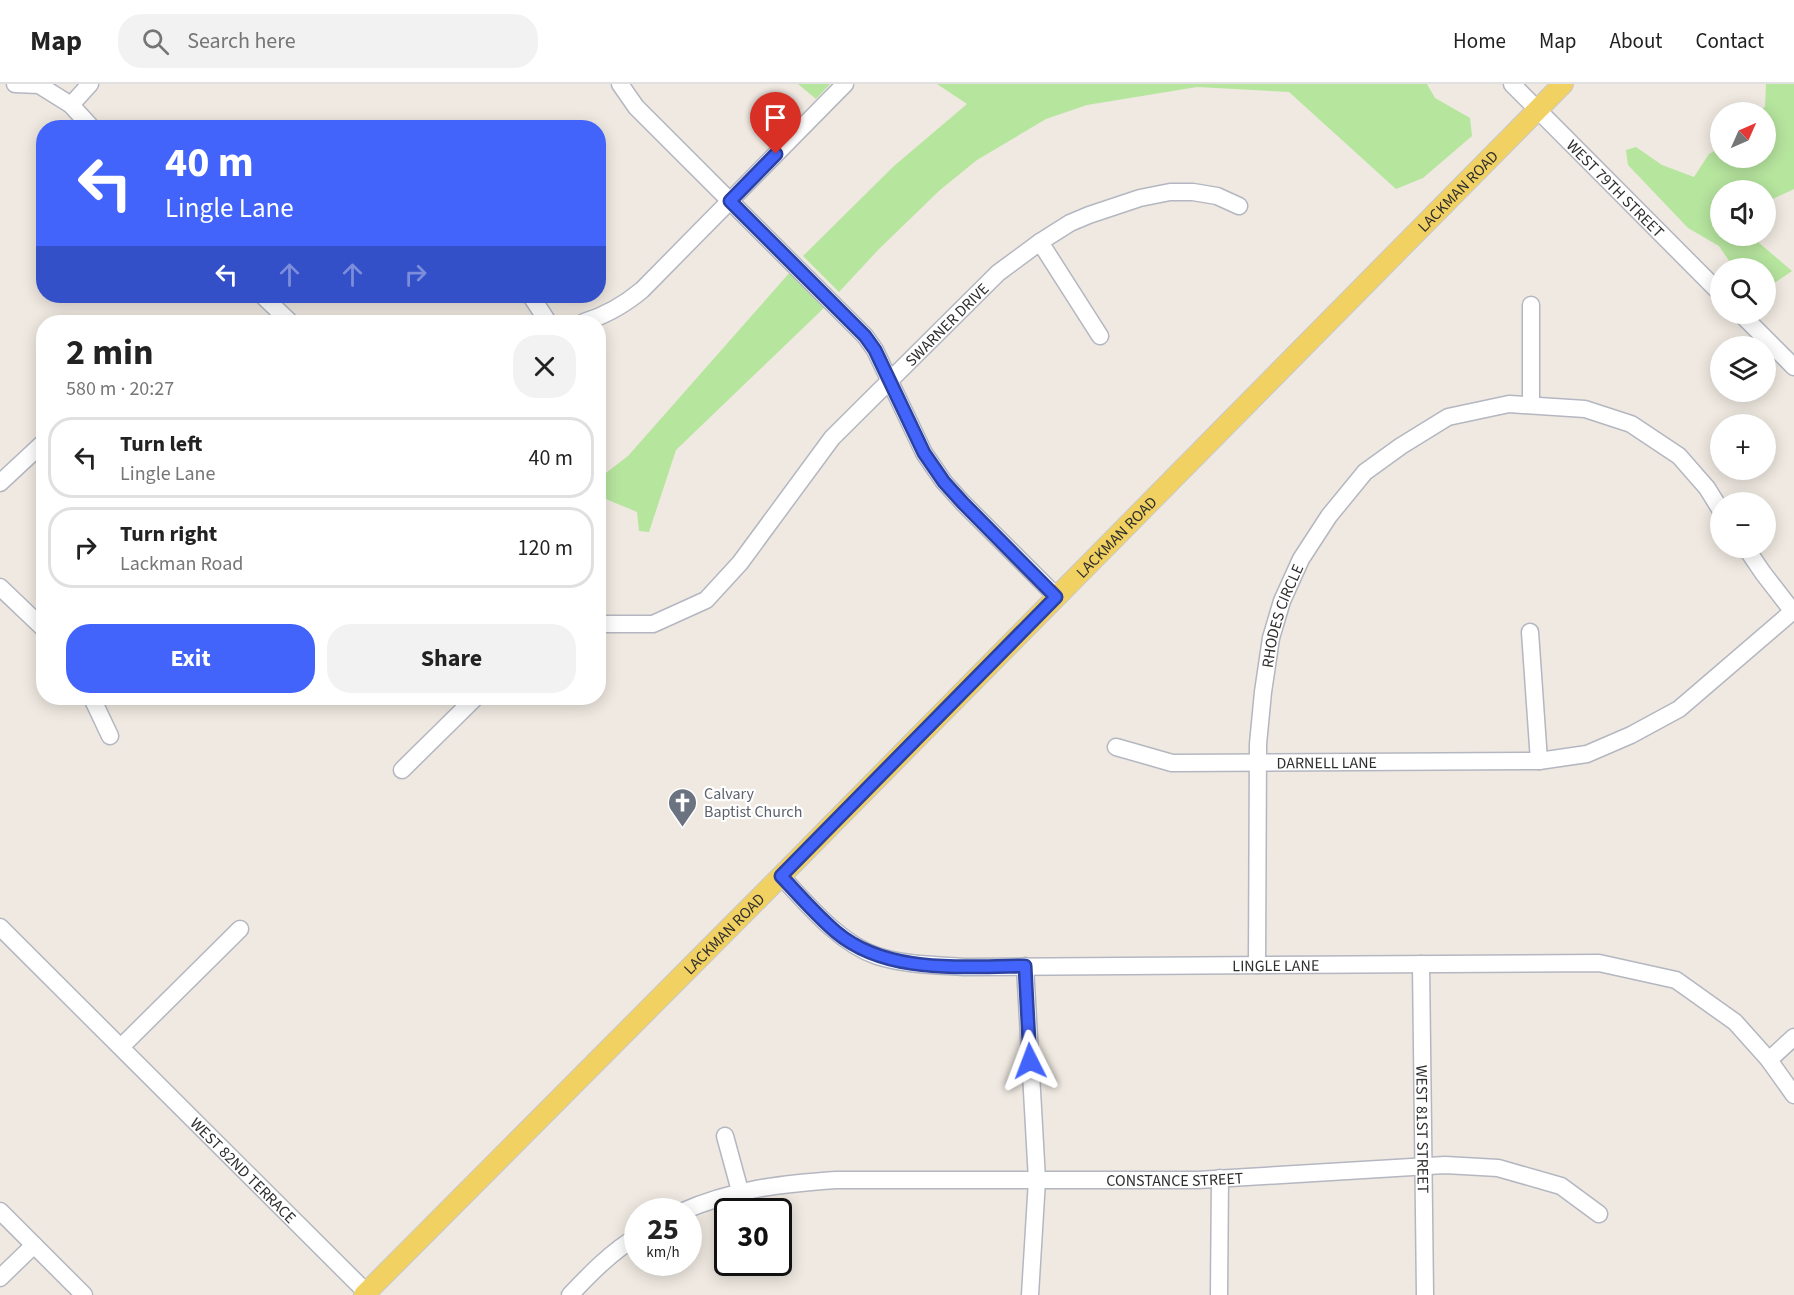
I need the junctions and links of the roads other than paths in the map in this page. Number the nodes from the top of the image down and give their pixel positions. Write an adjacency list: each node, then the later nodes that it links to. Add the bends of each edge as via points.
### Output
1 (15, 84): 7 (street, via 39,85)
2 (90, 84): 7 (street)
3 (620, 84): 10 (street, via 636,107)
4 (845, 84): 10 (street)
5 (1512, 84): 8 (street, WEST 79TH STREET)
6 (1563, 84): 8 (main road, LACKMAN ROAD)
7 (70, 105): 9 (street)
8 (1537, 110): 13 (street, WEST 79TH STREET); 28 (main road, LACKMAN ROAD)
9 (84, 120)
10 (730, 201): 17 (street, via 642,290); 21 (street, via 865,336)
11 (1239, 206): 12 (street, SWARNER DRIVE, via 1217,196 1193,192 1150,196 1089,215)
12 (1040, 242): 19 (street); 21 (street, SWARNER DRIVE, via 998,273)
13 (1710, 283)
14 (270, 303): 16 (street)
15 (1531, 305): 22 (street)
16 (283, 315)
17 (606, 315)
18 (1751, 324): 20 (street)
19 (1100, 336)
20 (1794, 367)
21 (890, 381): 28 (street, via 924,453 944,482); 31 (street, SWARNER DRIVE, via 832,438 740,563 705,600 653,624)
22 (1531, 404): 25 (street, RHODES CIRCLE, via 1585,409 1631,424 1679,456); 38 (street, RHODES CIRCLE, via 1509,404 1448,417 1365,472 1329,516 1301,559 1279,610 1263,692)
23 (36, 449): 24 (street)
24 (0, 483)
25 (1710, 493)
26 (1752, 558): 29 (street)
27 (0, 587): 30 (street)
28 (1056, 597): 40 (main road, LACKMAN ROAD)
29 (1793, 612): 37 (street, DARNELL LANE, via 1679,709 1587,754)
30 (36, 621)
31 (606, 624)
32 (1530, 632): 37 (street)
33 (95, 705): 35 (street)
34 (468, 705): 39 (street)
35 (110, 736)
36 (1116, 747): 38 (street, DARNELL LANE, via 1172,763)
37 (1539, 761): 38 (street, DARNELL LANE)
38 (1258, 763): 44 (street, RHODES CIRCLE)
39 (402, 770)
40 (781, 876): 45 (street, LINGLE LANE, via 837,933 875,956 910,963); 61 (main road, LACKMAN ROAD)
41 (0, 927): 47 (street, WEST 82ND TERRACE)
42 (240, 929): 47 (street)
43 (1421, 964): 44 (street, LINGLE LANE); 48 (street, LINGLE LANE, via 1599,963 1676,980 1734,1022); 51 (street, WEST 81ST STREET)
44 (1257, 965): 45 (street, LINGLE LANE)
45 (1025, 966): 53 (street)
46 (1794, 1037): 48 (street)
47 (121, 1047): 61 (street, WEST 82ND TERRACE)
48 (1769, 1060): 49 (street, LINGLE LANE)
49 (1794, 1095)
50 (724, 1136): 54 (street)
51 (1423, 1166): 52 (street, CONSTANCE STREET); 57 (street, CONSTANCE STREET, via 1498,1168 1561,1186); 66 (street, WEST 81ST STREET)
52 (1220, 1178): 53 (street, CONSTANCE STREET); 65 (street)
53 (1036, 1180): 54 (street, CONSTANCE STREET, via 836,1180); 64 (street)
54 (740, 1191): 55 (street, CONSTANCE STREET)
55 (702, 1205)
56 (0, 1211): 58 (street)
57 (1599, 1214)
58 (34, 1245): 60 (street); 62 (street)
59 (624, 1245): 63 (street)
60 (0, 1278)
61 (365, 1294)
62 (84, 1295)
63 (570, 1295)
64 (1030, 1295)
65 (1219, 1295)
66 (1425, 1295)

